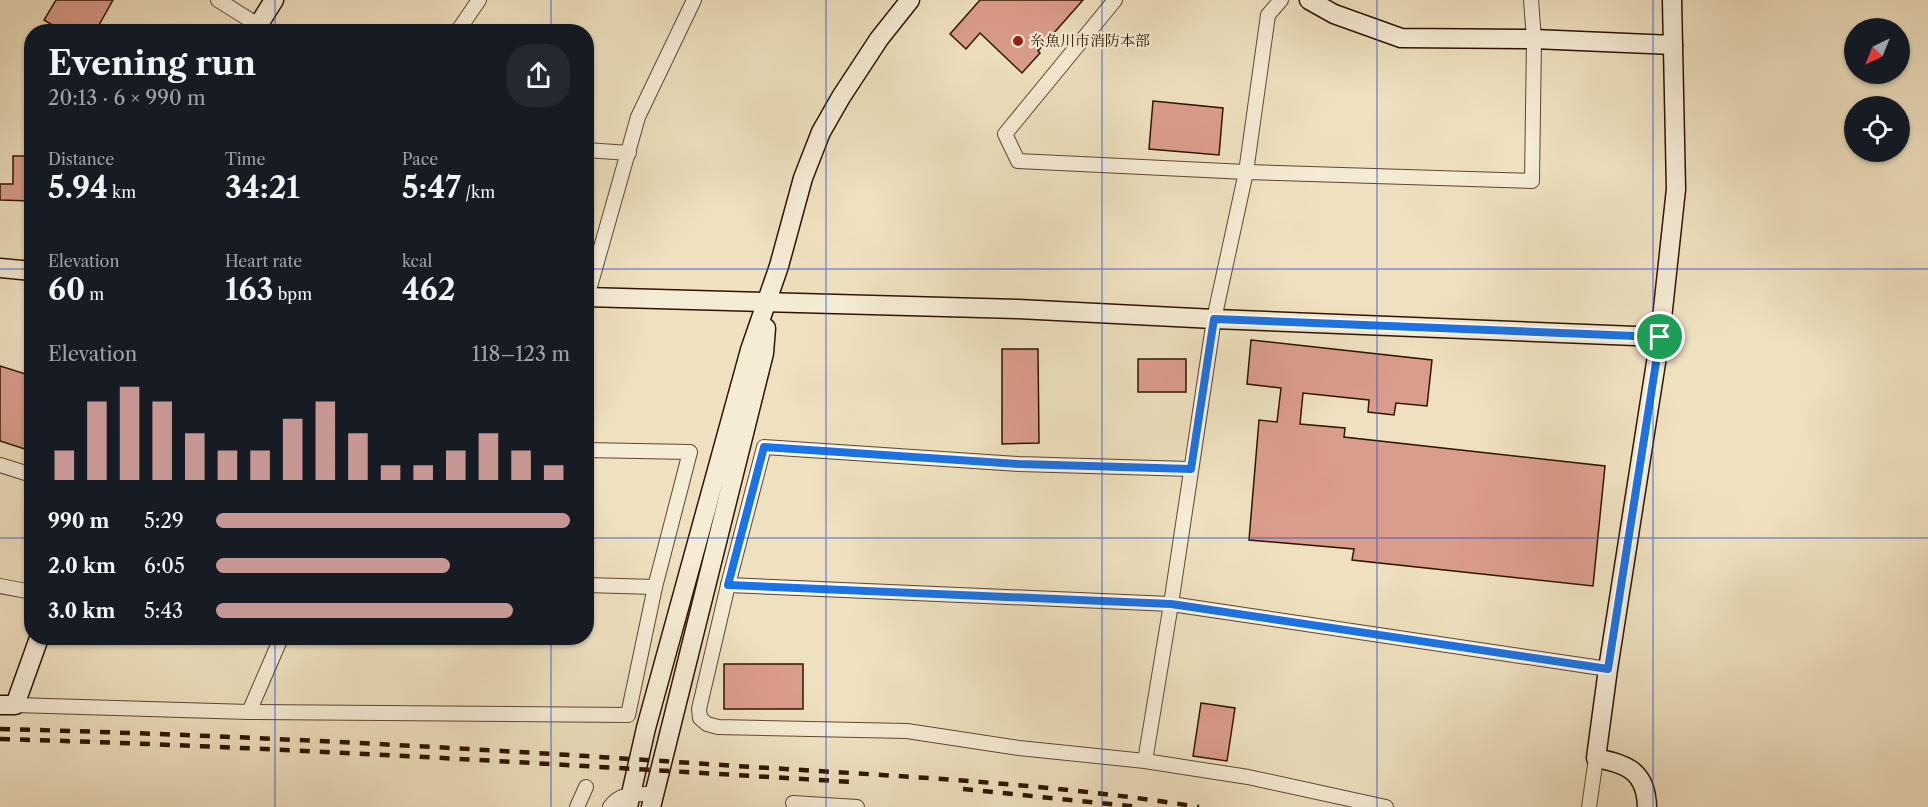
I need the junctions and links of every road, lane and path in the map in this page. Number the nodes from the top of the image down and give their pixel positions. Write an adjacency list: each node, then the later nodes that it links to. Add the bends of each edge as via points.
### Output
1 (218, 0): 11 (street)
2 (274, 0): 12 (street)
3 (479, 0): 13 (street)
4 (694, 0): 17 (street, via 638,117)
5 (910, 0): 23 (street, via 879,39 821,132 802,178)
6 (1115, 0): 18 (street, via 1005,134 1018,161)
7 (1281, 0): 18 (street, via 1268,15)
8 (1309, 0): 14 (street, via 1334,14 1401,38)
9 (1532, 0): 14 (street)
10 (1672, 0): 15 (street)
11 (251, 24)
12 (259, 24)
13 (462, 24)
14 (1534, 39): 15 (street); 18 (street, via 1532,181)
15 (1672, 45): 25 (street, via 1676,189)
16 (594, 151): 17 (street)
17 (629, 153): 21 (street)
18 (1246, 172): 24 (street)
19 (0, 268): 20 (street)
20 (24, 270)
21 (594, 273)
22 (594, 297): 23 (street)
23 (768, 302): 24 (street); 44 (street, via 764,353); 45 (street, via 750,350)
24 (1214, 319): 25 (street); 28 (street)
25 (1660, 337): 38 (street)
26 (594, 450): 33 (street, via 690,452)
27 (0, 465): 29 (street)
28 (1191, 469): 31 (street, via 1019,464 764,447); 35 (street)
29 (24, 472)
30 (594, 585): 33 (street)
31 (728, 585): 35 (street); 42 (street, via 699,709 700,718 707,724 907,731)
32 (0, 586): 34 (street)
33 (655, 587): 40 (street, via 628,715)
34 (24, 590)
35 (1171, 604): 38 (street); 42 (street)
36 (36, 645): 39 (street)
37 (278, 645): 40 (street)
38 (1608, 669): 41 (street)
39 (8, 705): 40 (street)
40 (249, 712)
41 (1596, 758): 51 (street); 52 (street, via 1628,768 1644,783)
42 (1145, 761): 50 (street, via 1248,777)
43 (586, 787): 47 (street)
44 (653, 800): 45 (street)
45 (629, 801): 48 (street, via 615,800)
46 (793, 803): 49 (street)
47 (577, 807)
48 (610, 807)
49 (857, 807)
50 (1386, 807)
51 (1589, 807)
52 (1647, 807)

